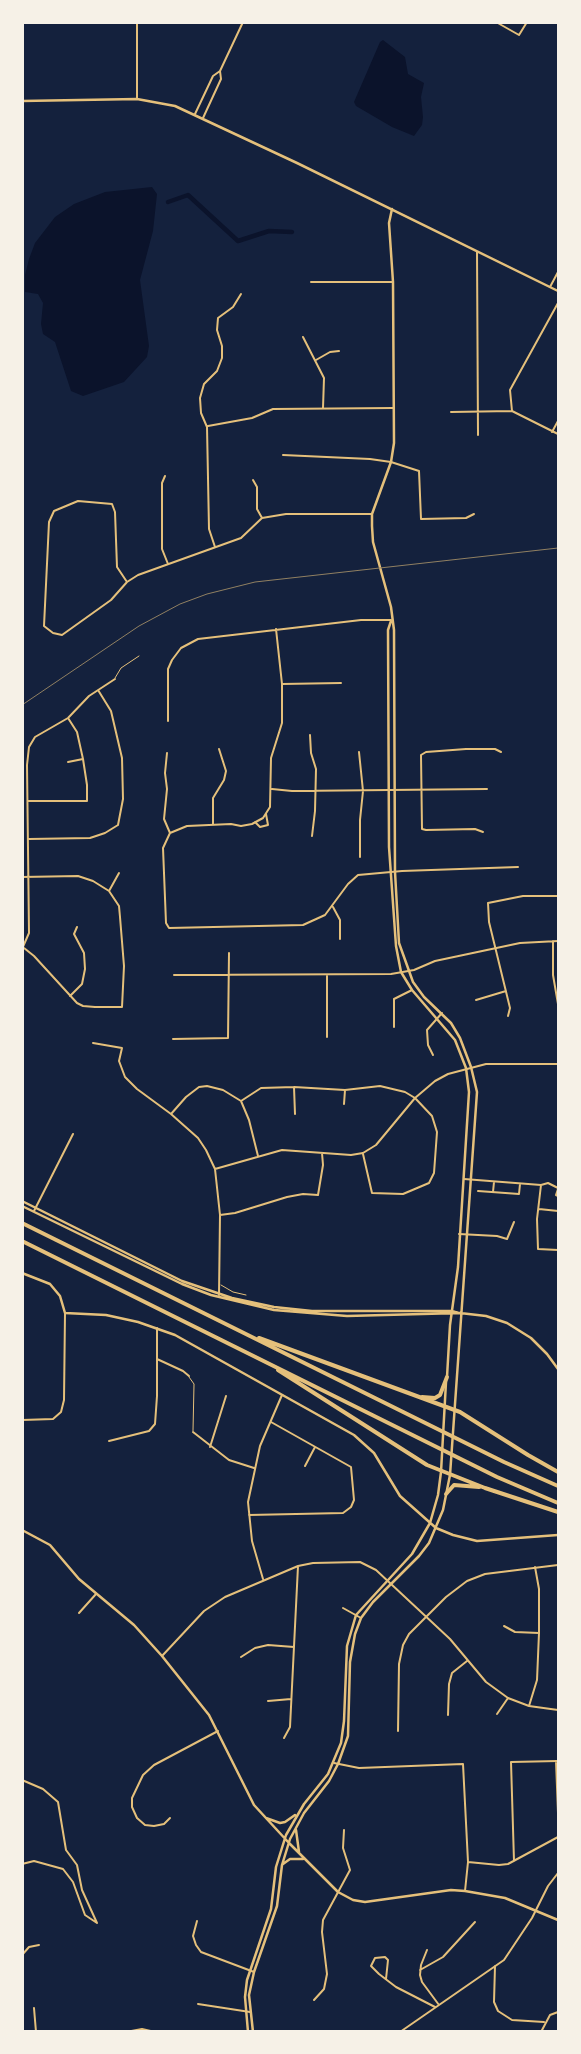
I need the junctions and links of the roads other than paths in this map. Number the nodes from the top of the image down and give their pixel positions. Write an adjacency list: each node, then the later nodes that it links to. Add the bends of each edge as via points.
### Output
1 (137, 22): 6 (street)
2 (243, 22): 5 (street)
3 (496, 22): 4 (street, via 519,36)
4 (527, 22)
5 (220, 71): 8 (street, via 213,76); 9 (street, via 221,79)
6 (137, 99): 7 (street); 8 (street, via 166,103)
7 (22, 101)
8 (195, 114): 9 (street)
9 (203, 118): 10 (street)
10 (392, 209): 11 (street); 14 (street, via 389,222)
11 (477, 252): 15 (street); 24 (street)
12 (558, 272): 15 (street)
13 (311, 282): 14 (street)
14 (393, 282): 23 (street)
15 (550, 287): 16 (street)
16 (558, 291)
17 (241, 294): 28 (street, via 233,307 218,318 222,358 217,371 204,384 200,398 201,413)
18 (558, 303): 25 (street, via 510,390)
19 (303, 338): 21 (street)
20 (339, 351): 21 (street)
21 (316, 360): 22 (street, via 324,378)
22 (323, 408): 23 (street); 28 (street, via 274,409 252,418)
23 (392, 408): 33 (street, via 394,443)
24 (478, 411): 25 (street); 26 (street); 30 (street)
25 (512, 411): 29 (street)
26 (451, 412)
27 (558, 421): 29 (street)
28 (207, 426): 39 (street, via 210,529)
29 (552, 432): 31 (street)
30 (478, 434)
31 (558, 434)
32 (283, 455): 33 (street)
33 (391, 462): 36 (street); 37 (street, via 419,471 421,519 466,518)
34 (165, 476): 40 (street, via 162,484 162,549)
35 (253, 480): 38 (street, via 257,487 257,509)
36 (372, 514): 38 (street, via 286,514); 42 (street, via 373,542 391,607)
37 (474, 514)
38 (262, 518): 39 (street, via 241,538)
39 (216, 548): 40 (street)
40 (168, 564): 41 (street, via 138,574)
41 (127, 582): 41 (street, via 111,600 62,635 44,626 49,522 54,511 78,501 112,504 117,568)
42 (391, 620): 43 (street); 62 (street, via 394,630); 64 (street, via 388,630)
43 (276, 629): 47 (street); 50 (street, via 198,639 181,648 168,669)
44 (139, 656): 45 (lane, via 121,668)
45 (115, 679): 48 (street)
46 (341, 682): 47 (street)
47 (282, 684): 61 (street, via 282,723 271,758)
48 (98, 690): 49 (street); 74 (street, via 111,711 122,758 123,799 118,824 90,838)
49 (68, 718): 56 (street, via 77,732); 59 (street, via 35,737 29,747)
50 (168, 721)
51 (310, 735): 65 (street)
52 (219, 749): 70 (street, via 226,771 213,798)
53 (359, 752): 66 (street)
54 (501, 752): 60 (street, via 466,749 423,753)
55 (167, 753): 72 (street, via 164,819)
56 (83, 759): 57 (street); 67 (street, via 87,801)
57 (68, 762)
58 (22, 765): 59 (street)
59 (27, 765): 67 (street)
60 (420, 788): 62 (street); 63 (street); 71 (street, via 422,829 475,829)
61 (272, 789): 65 (street); 68 (street)
62 (395, 789): 64 (street); 78 (street)
63 (486, 789)
64 (390, 790): 66 (street); 77 (street)
65 (316, 791): 66 (street); 73 (street)
66 (363, 791): 75 (street)
67 (28, 801): 74 (street)
68 (266, 814): 69 (street); 69 (street, via 268,825 264,828)
69 (255, 822): 70 (street, via 242,826)
70 (213, 825): 72 (street, via 187,826)
71 (483, 832)
72 (170, 833): 84 (street, via 163,848 166,923 169,928 303,925 325,915)
73 (312, 836)
74 (28, 839): 81 (street)
75 (360, 857)
76 (518, 867): 78 (street)
77 (390, 872): 78 (street); 84 (street, via 358,876 348,884); 93 (street)
78 (396, 872): 92 (street, via 399,943)
79 (119, 873): 82 (street)
80 (22, 877): 81 (street)
81 (28, 877): 82 (street, via 78,876); 90 (street, via 29,933)
82 (109, 891): 99 (street, via 119,906 124,966 122,1007 83,1006)
83 (558, 896): 89 (street, via 523,896 488,903)
84 (333, 906): 86 (street, via 340,920)
85 (77, 927): 99 (street, via 74,934 84,953 85,970 82,984)
86 (340, 939)
87 (553, 941): 88 (street); 89 (street); 101 (street, via 553,976)
88 (558, 941)
89 (496, 948): 92 (street, via 435,961); 98 (street)
90 (23, 949): 99 (street, via 34,956)
91 (229, 953): 96 (street)
92 (408, 971): 93 (street); 102 (street, via 424,997)
93 (401, 972): 94 (street); 97 (street)
94 (327, 974): 96 (street); 106 (street)
95 (174, 975): 96 (street)
96 (229, 975): 107 (street, via 228,1038)
97 (412, 990): 104 (street); 105 (street, via 394,999)
98 (506, 991): 100 (street); 103 (street, via 510,1008)
99 (70, 996)
100 (476, 1000)
101 (558, 1004)
102 (442, 1013): 104 (street); 111 (street, via 460,1038)
103 (508, 1016)
104 (437, 1018): 109 (street, via 426,1035); 112 (street, via 454,1040)
105 (394, 1027)
106 (327, 1038)
107 (173, 1039)
108 (93, 1044): 118 (street, via 122,1048 119,1061 124,1077)
109 (433, 1056)
110 (558, 1064): 111 (street, via 486,1064)
111 (472, 1067): 112 (street); 126 (street, via 477,1092)
112 (466, 1068): 115 (street, via 435,1081); 125 (street, via 469,1092)
113 (294, 1087): 114 (street); 116 (street, via 261,1088); 119 (street)
114 (345, 1090): 115 (street, via 380,1086); 117 (street)
115 (415, 1098): 122 (street, via 376,1145); 122 (street, via 432,1116 436,1132 434,1173 429,1183 403,1194 372,1193)
116 (241, 1101): 118 (street, via 223,1090 199,1087); 123 (street)
117 (344, 1104)
118 (172, 1114): 124 (street, via 198,1138)
119 (295, 1114)
120 (73, 1134): 136 (street)
121 (322, 1152): 122 (street); 123 (street, via 291,1150); 140 (street, via 318,1195 287,1197)
122 (363, 1153)
123 (258, 1156): 124 (street)
124 (215, 1169): 140 (street)
125 (464, 1179): 126 (street); 143 (street)
126 (470, 1180): 127 (street); 144 (street)
127 (494, 1182): 128 (street); 132 (street)
128 (520, 1184): 129 (street); 132 (street, via 519,1194)
129 (541, 1185): 130 (street, via 548,1183); 137 (street)
130 (558, 1188): 133 (street)
131 (478, 1192): 132 (street)
132 (493, 1192)
133 (558, 1196)
134 (22, 1201): 136 (street)
135 (22, 1206): 139 (street)
136 (36, 1207): 139 (street); 150 (street, via 172,1276)
137 (539, 1209): 138 (street); 146 (street, via 538,1249)
138 (558, 1210)
139 (34, 1211): 150 (street, via 182,1284)
140 (220, 1215): 148 (street)
141 (514, 1222): 144 (street, via 507,1239)
142 (22, 1223): 156 (highway)
143 (459, 1234): 144 (street); 151 (street)
144 (467, 1235): 153 (street)
145 (22, 1241): 158 (highway)
146 (558, 1250)
147 (22, 1272): 152 (street, via 50,1284 60,1296)
148 (221, 1285): 149 (lane); 150 (street)
149 (246, 1295)
150 (219, 1296): 151 (street, via 312,1311); 154 (street, via 274,1310 347,1316)
151 (452, 1311): 153 (street); 154 (street)
152 (65, 1313): 155 (street, via 106,1315); 167 (street, via 64,1400 61,1412 52,1419)
153 (460, 1313): 154 (street); 159 (street, via 492,1318 523,1332 538,1344); 166 (street)
154 (451, 1315): 161 (street)
155 (157, 1328): 157 (street); 162 (street, via 217,1357)
156 (235, 1329): 164 (highway); 178 (highway)
157 (157, 1359): 160 (street); 170 (street, via 155,1424 149,1431)
158 (261, 1360): 175 (highway); 181 (highway, via 513,1485)
159 (558, 1369)
160 (189, 1376): 169 (lane, via 194,1384)
161 (446, 1377): 164 (highway, via 440,1395 430,1398); 165 (street)
162 (282, 1395): 168 (street); 184 (street, via 364,1443 374,1453 400,1496)
163 (226, 1396): 171 (street)
164 (415, 1396): 165 (highway)
165 (445, 1407): 166 (highway); 175 (street)
166 (454, 1410): 176 (highway); 177 (street)
167 (22, 1420)
168 (271, 1422): 172 (street); 174 (street)
169 (193, 1432): 171 (street)
170 (108, 1441)
171 (210, 1447): 174 (street, via 229,1460)
172 (315, 1447): 173 (street); 183 (street, via 351,1467 354,1500 351,1507 343,1513)
173 (304, 1466)
174 (254, 1468): 183 (street)
175 (441, 1472): 177 (highway); 184 (street)
176 (558, 1472)
177 (450, 1475): 179 (highway); 180 (street)
178 (558, 1486)
179 (485, 1488): 180 (highway, via 454,1485); 182 (highway)
180 (446, 1494): 185 (street)
181 (558, 1503)
182 (558, 1512)
183 (249, 1515): 191 (street, via 256,1562)
184 (430, 1523): 185 (street); 192 (street, via 412,1554)
185 (436, 1528): 187 (street, via 477,1541); 193 (street, via 419,1556)
186 (22, 1530): 194 (street, via 50,1545)
187 (558, 1535)
188 (558, 1565): 190 (street)
189 (298, 1566): 191 (street); 192 (street, via 360,1562 370,1565); 202 (street)
190 (535, 1567): 198 (street, via 485,1574 467,1581); 201 (street, via 539,1589)
191 (263, 1579): 203 (street, via 204,1611)
192 (387, 1580): 193 (street); 197 (street)
193 (391, 1583): 198 (street); 199 (street)
194 (96, 1594): 196 (street); 203 (street, via 134,1625)
195 (343, 1608): 197 (street)
196 (79, 1614)
197 (356, 1615): 199 (street); 217 (street, via 347,1646 343,1730)
198 (427, 1617): 205 (street); 214 (street, via 409,1634 403,1645 399,1664)
199 (361, 1618): 218 (street, via 351,1649 348,1736)
200 (504, 1626): 201 (street, via 515,1632)
201 (539, 1633): 209 (street, via 537,1680)
202 (294, 1646): 204 (street, via 268,1645 255,1648); 207 (street)
203 (162, 1656): 213 (street, via 202,1704)
204 (242, 1657)
205 (467, 1661): 206 (street, via 486,1682); 211 (street, via 452,1673)
206 (508, 1698): 209 (street); 212 (street)
207 (291, 1699): 208 (street); 215 (street, via 290,1727)
208 (268, 1701)
209 (529, 1706): 210 (street)
210 (558, 1710)
211 (448, 1714)
212 (497, 1714)
213 (218, 1731): 222 (street, via 154,1765 143,1776 132,1798 137,1818 154,1826 164,1824); 223 (street, via 249,1797)
214 (398, 1731)
215 (284, 1738)
216 (557, 1761): 221 (street); 231 (street, via 510,1762)
217 (334, 1763): 218 (street); 220 (street)
218 (338, 1764): 224 (street); 232 (street, via 349,1768 464,1764)
219 (22, 1780): 233 (street, via 43,1789 58,1802 66,1850 77,1866 82,1890 97,1923 85,1915 73,1882 63,1869 34,1861)
220 (298, 1813): 223 (street, via 280,1823); 227 (street)
221 (558, 1813)
222 (170, 1818)
223 (266, 1818): 227 (street)
224 (296, 1828): 228 (street); 229 (street)
225 (344, 1830): 237 (street, via 343,1848 350,1870)
226 (558, 1837): 231 (street)
227 (284, 1839): 228 (street); 246 (street, via 271,1909)
228 (289, 1843): 229 (street); 234 (street)
229 (299, 1853): 230 (street)
230 (305, 1860): 234 (street, via 290,1859); 237 (street)
231 (514, 1861): 232 (street, via 499,1865)
232 (468, 1862): 236 (street)
233 (22, 1864)
234 (282, 1865): 248 (street, via 277,1906)
235 (558, 1873): 238 (street)
236 (465, 1890): 237 (street, via 365,1902); 238 (street, via 505,1898)
237 (338, 1892): 250 (street, via 323,1920 327,1974 324,1988)
238 (536, 1911): 239 (street); 245 (street, via 512,1952)
239 (558, 1920)
240 (197, 1921): 246 (street, via 193,1936 201,1952)
241 (475, 1922): 247 (street, via 444,1957)
242 (39, 1945): 244 (street, via 29,1947)
243 (427, 1950): 247 (street)
244 (22, 1955)
245 (496, 1966): 252 (street); 258 (street, via 494,2002 498,2011 512,2020)
246 (250, 1970): 248 (street); 255 (street)
247 (420, 1970): 252 (street, via 422,1982)
248 (254, 1972): 256 (street)
249 (386, 1980): 249 (street, via 371,1966 375,1958 385,1957 388,1960); 253 (street)
250 (314, 2000)
251 (198, 2004): 255 (street)
252 (439, 2005): 253 (street)
253 (435, 2007): 264 (street)
254 (34, 2008): 259 (street)
255 (246, 2012): 256 (street); 262 (street)
256 (250, 2012): 263 (street)
257 (558, 2012): 258 (street)
258 (544, 2022): 265 (street)
259 (36, 2032)
260 (126, 2032): 261 (street, via 142,2029)
261 (155, 2032)
262 (248, 2032)
263 (253, 2032)
264 (400, 2032)
265 (541, 2032)

